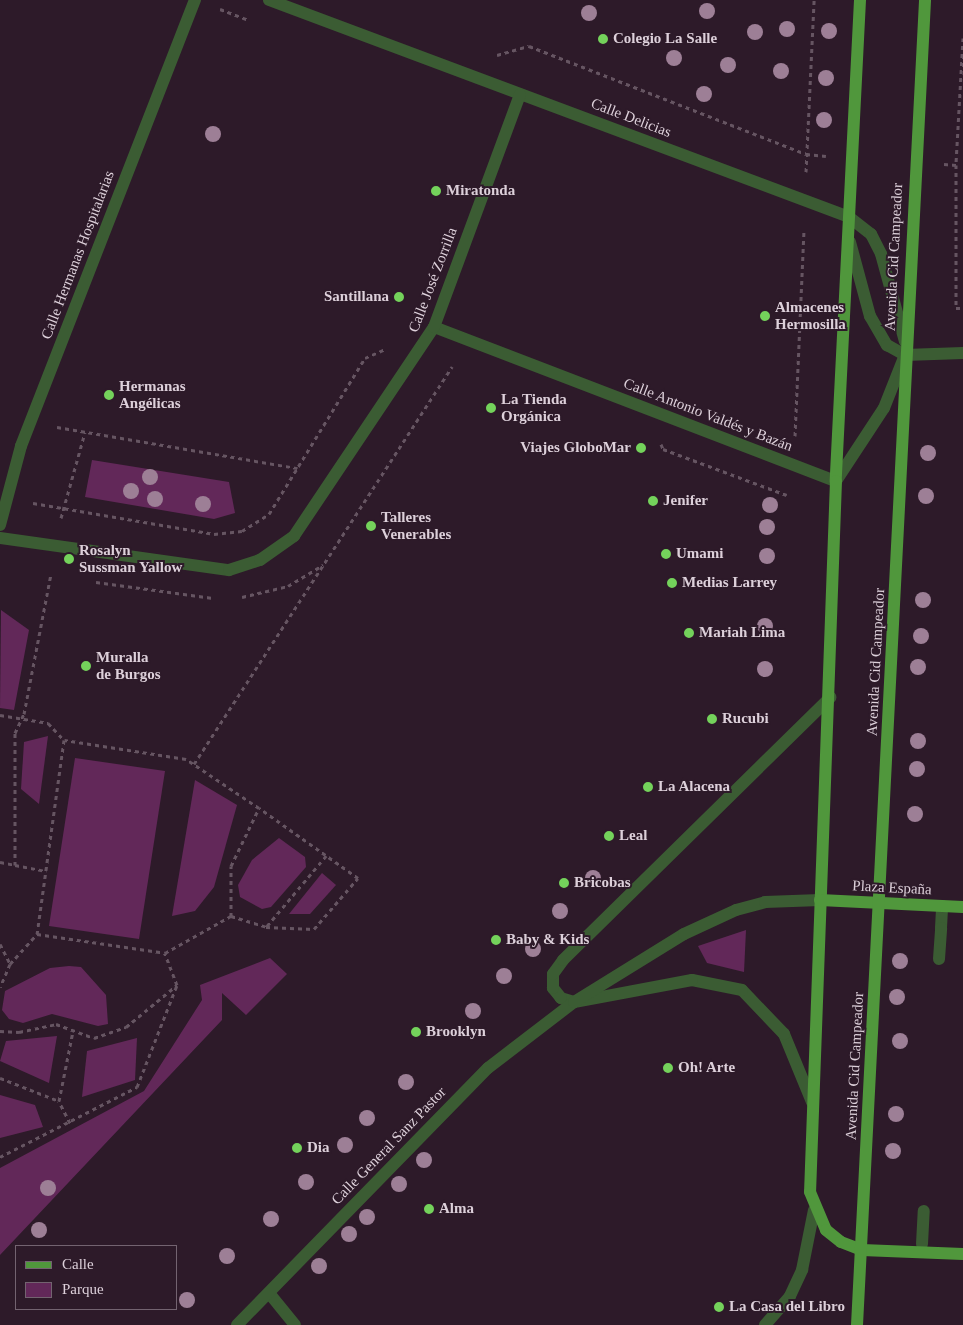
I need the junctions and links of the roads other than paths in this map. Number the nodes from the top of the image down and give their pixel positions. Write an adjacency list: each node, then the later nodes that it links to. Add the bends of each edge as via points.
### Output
1 (195, 0): 12 (street, Calle Hermanas Hospitalarias, via 30,422 5,498)
2 (269, 0): 5 (street, Calle Delicias)
3 (860, 0): 6 (main road)
4 (925, 0): 9 (main road, Avenida Cid Campeador)
5 (520, 94): 6 (street, Calle Delicias); 8 (street, Calle José Zorrilla)
6 (849, 217): 7 (main road); 9 (street, Calle Delicias, via 871,234 881,254)
7 (848, 237): 9 (street, via 870,316 887,345); 11 (main road)
8 (434, 327): 11 (street, Calle Antonio Valdés y Bazán); 13 (street, Calle José Zorrilla, via 294,536 260,560 229,570)
9 (905, 348): 10 (street); 11 (street, via 884,408); 16 (main road, Avenida Cid Campeador)
10 (963, 353)
11 (836, 481): 14 (main road)
12 (0, 525)
13 (0, 538)
14 (830, 697): 15 (main road); 20 (street, via 563,960 553,974 553,988 561,998)
15 (820, 900): 16 (main road, Plaza España); 20 (street, Calle General Sanz Pastor, via 765,902 736,910 684,934); 21 (main road)
16 (880, 904): 17 (main road, Plaza España); 25 (main road, Avenida Cid Campeador)
17 (942, 906): 18 (main road, Plaza España); 19 (street)
18 (963, 907)
19 (939, 959)
20 (574, 1002): 21 (street, Calle General Sanz Pastor, via 692,980 742,990 784,1034); 27 (street, Calle General Sanz Pastor, via 488,1068)
21 (812, 1104): 22 (main road, via 810,1167)
22 (814, 1210): 25 (main road, via 826,1230 841,1242); 30 (street, via 802,1270 790,1296)
23 (924, 1211): 24 (street)
24 (921, 1248): 25 (main road); 26 (main road)
25 (862, 1250): 31 (main road, Avenida Cid Campeador)
26 (963, 1254)
27 (269, 1293): 28 (street, Calle General Sanz Pastor); 29 (street)
28 (237, 1325)
29 (296, 1325)
30 (765, 1325)
31 (857, 1325)

